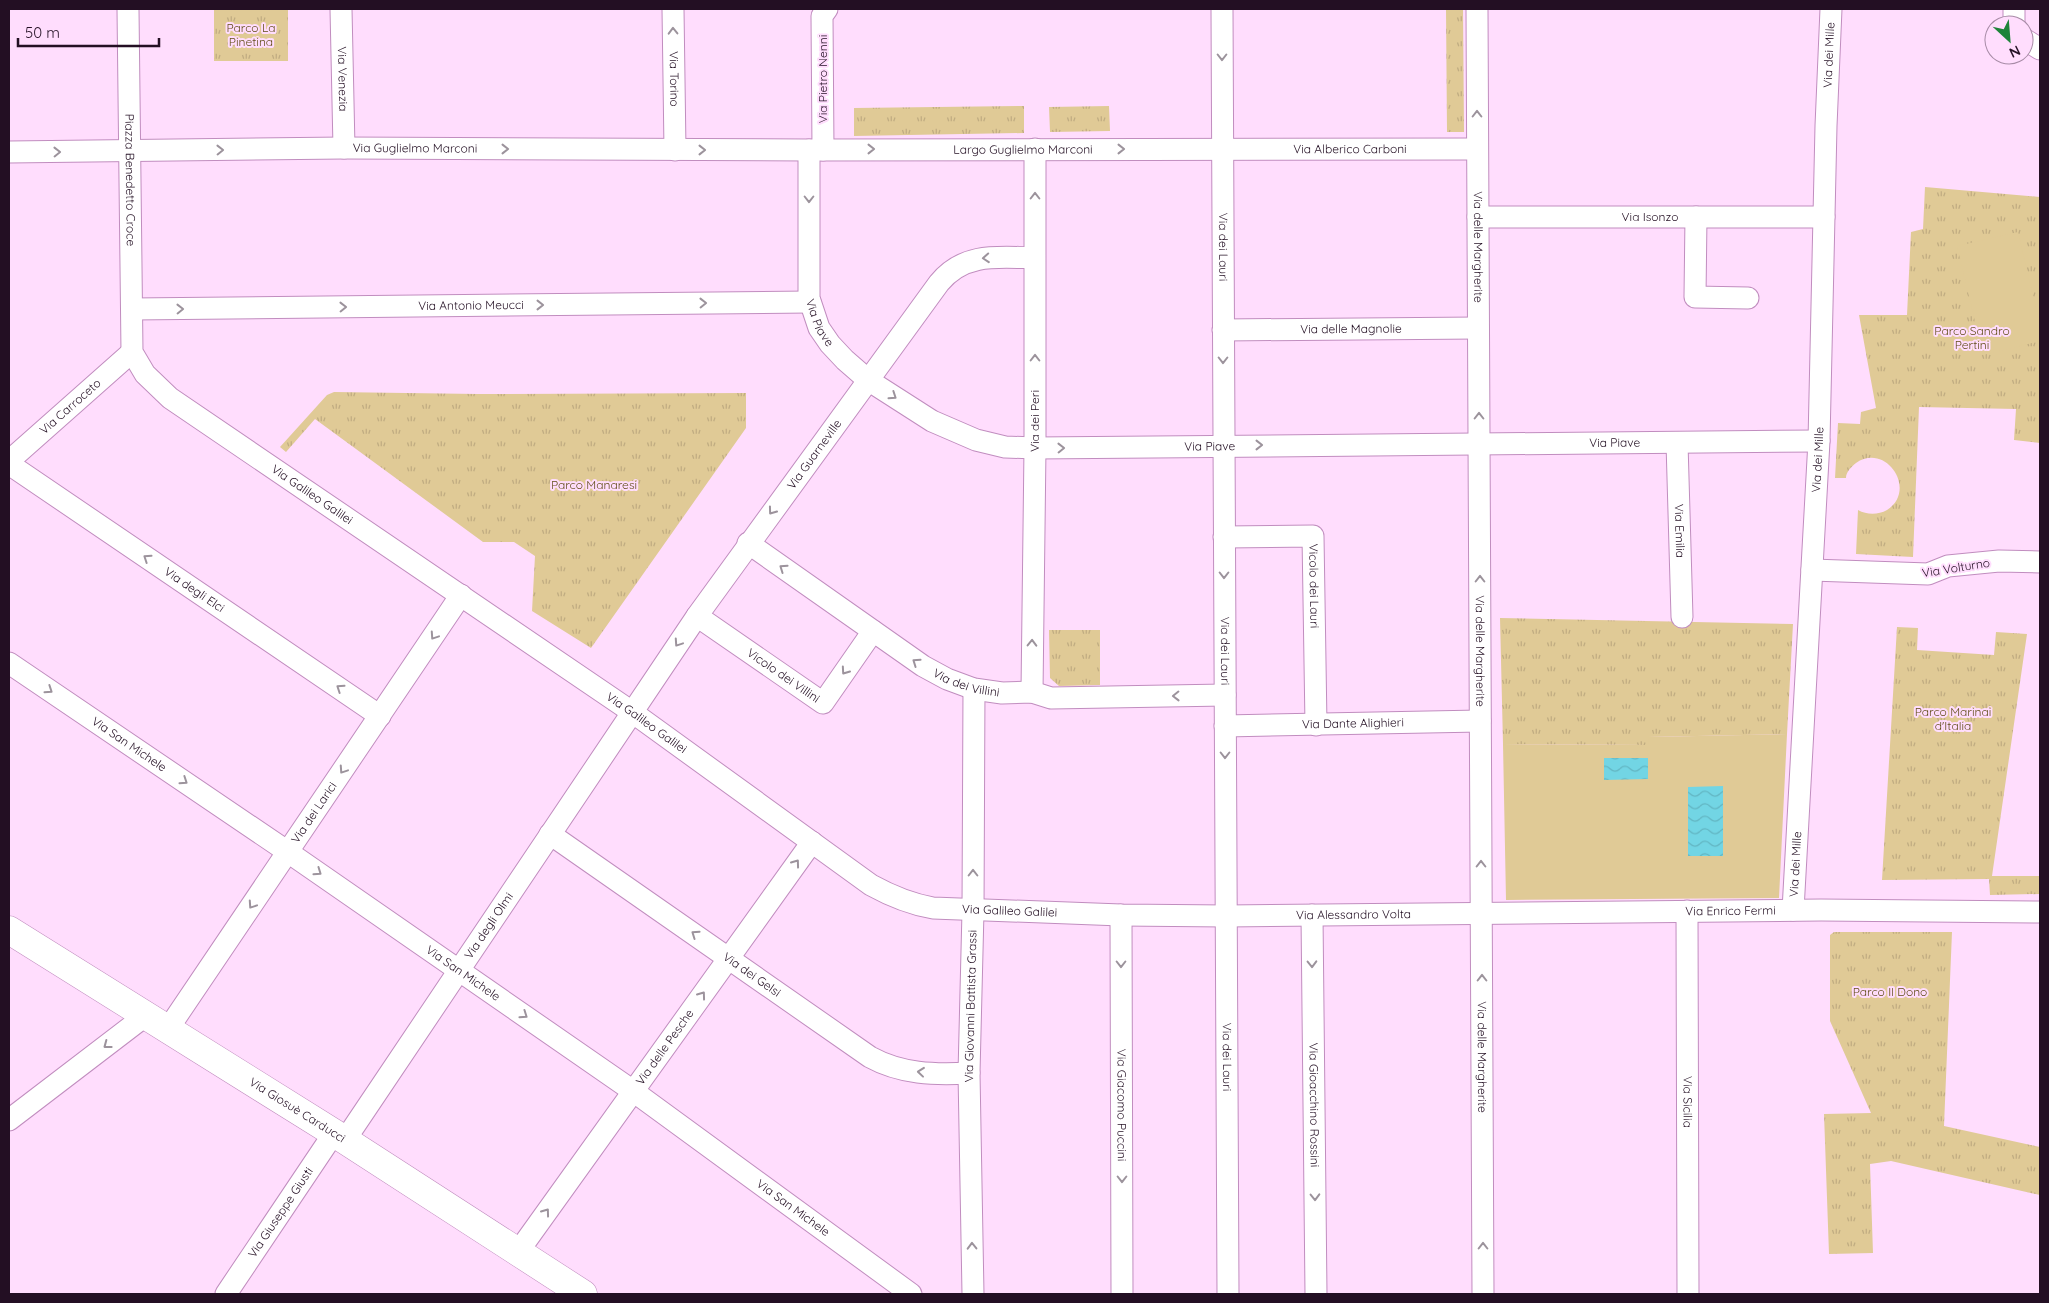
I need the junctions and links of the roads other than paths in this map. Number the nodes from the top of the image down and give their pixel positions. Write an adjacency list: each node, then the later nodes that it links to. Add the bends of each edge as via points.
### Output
1 (128, 9): 14 (street, Piazza Benedetto Croce)
2 (341, 9): 8 (street, Via Venezia)
3 (673, 9): 11 (street, Via Torino, one-way to 3)
4 (827, 9): 12 (street, Via Pietro Nenni, via 822,16)
5 (1222, 9): 10 (street, Via dei Lauri, one-way to 10)
6 (1476, 9): 9 (street, Via delle Margherite, one-way to 6)
7 (1831, 9): 18 (street, Via dei Mille)
8 (344, 148): 11 (street, Via Guglielmo Marconi, one-way to 11); 14 (street, Via Guglielmo Marconi, one-way to 8)
9 (1477, 148): 10 (street, Via Alberico Carboni); 16 (street, Via delle Margherite)
10 (1222, 149): 13 (street, Largo Guglielmo Marconi, one-way to 10); 24 (street, Via dei Lauri)
11 (676, 150): 12 (street, Via Guglielmo Marconi, one-way to 12)
12 (816, 150): 13 (street, Largo Guglielmo Marconi, one-way to 13); 21 (street, Via Piave, one-way to 21, via 808,288)
13 (1035, 150): 19 (street, Via dei Peri, one-way to 13)
14 (130, 151): 15 (street, Via Guglielmo Marconi, one-way to 14); 22 (street, Piazza Benedetto Croce)
15 (9, 152)
16 (1478, 216): 17 (street, Via Isonzo); 23 (street, Via delle Margherite)
17 (1696, 217): 18 (street, Via Isonzo); 20 (street, via 1695,298)
18 (1824, 217): 27 (street, Via dei Mille)
19 (1034, 258): 26 (street, Via Guarneville, one-way to 26, via 980,257 951,270); 31 (street, Via dei Peri, one-way to 19)
20 (1748, 298)
21 (810, 302): 22 (street, Via Antonio Meucci, one-way to 21); 26 (street, Via Piave, via 819,328 830,344)
22 (132, 309): 25 (street, Piazza Benedetto Croce)
23 (1478, 328): 24 (street, Via delle Magnolie); 30 (street, Via delle Margherite, one-way to 23)
24 (1223, 330): 29 (street, Via dei Lauri, one-way to 29)
25 (132, 352): 32 (street, Via Carroceto); 37 (street, Via Galileo Galilei, via 141,369 164,393)
26 (868, 380): 31 (street, Via Piave, one-way to 31, via 932,421 964,436 1005,447); 34 (street, Via Guarneville, one-way to 34)
27 (1819, 441): 28 (street, Via Piave); 36 (street, Via dei Mille)
28 (1677, 443): 30 (street, Via Piave); 39 (street, Via Emilia)
29 (1224, 445): 30 (street, Via Piave, one-way to 30); 31 (street, Via Piave, one-way to 29); 33 (street, Via dei Lauri)
30 (1479, 445): 47 (street, Via delle Margherite, one-way to 30)
31 (1035, 448): 43 (street, Via dei Peri, one-way to 31)
32 (9, 463): 46 (street, Via degli Elci, one-way to 32)
33 (1224, 537): 44 (street, Via dei Lauri, one-way to 44); 48 (street, Vicolo dei Lauri, via 1312,536)
34 (748, 543): 38 (street, Via Guarneville); 40 (street, Via dei Villini, one-way to 34)
35 (2040, 562): 36 (street, Via Volturno, via 1999,561 1948,566 1928,574)
36 (1812, 570): 53 (street, Via dei Mille)
37 (461, 595): 45 (street, Via Galileo Galilei); 46 (street, Via dei Larici, one-way to 46)
38 (697, 616): 40 (street, Vicolo dei Villini, one-way to 38, via 823,703); 45 (street, Via Guarneville, one-way to 45)
39 (1682, 617)
40 (873, 631): 42 (street, Via dei Villini, one-way to 40, via 938,676)
41 (9, 663): 52 (street, Via San Michele, one-way to 52)
42 (974, 689): 43 (street, Via dei Villini, via 1002,693); 54 (street, Via Giovanni Battista Grassi, one-way to 42)
43 (1032, 692): 44 (street, Via dei Villini, one-way to 43, via 1051,698)
44 (1225, 695): 49 (street, Via dei Lauri)
45 (632, 712): 50 (street, Via degli Olmi); 51 (street, Via Galileo Galilei)
46 (380, 716): 52 (street, Via dei Larici, one-way to 52)
47 (1480, 721): 48 (street, Via Dante Alighieri); 57 (street, Via delle Margherite, one-way to 47)
48 (1316, 725): 49 (street, Via Dante Alighieri)
49 (1225, 726): 60 (street, Via dei Lauri, one-way to 60)
50 (550, 834): 62 (street, Via dei Gelsi, one-way to 50); 63 (street, Via degli Olmi)
51 (812, 842): 54 (street, Via Galileo Galilei, via 871,885 899,899 933,908); 62 (street, Via delle Pesche, one-way to 51)
52 (288, 852): 63 (street, Via San Michele, one-way to 63); 64 (street, Via dei Larici, one-way to 64)
53 (1793, 910): 55 (street, Via Enrico Fermi); 56 (street, Via Enrico Fermi)
54 (973, 911): 58 (street, Via Galileo Galilei); 65 (street, Via Giovanni Battista Grassi)
55 (1687, 911): 57 (street, Via Enrico Fermi); 78 (street, Via Sicilia)
56 (2040, 912)
57 (1481, 913): 59 (street, Via Alessandro Volta); 77 (street, Via delle Margherite, one-way to 57)
58 (1121, 915): 60 (street, Via Galileo Galilei); 74 (street, Via Giacomo Puccini, one-way to 74)
59 (1312, 915): 60 (street, Via Alessandro Volta); 76 (street, Via Gioacchino Rossini, one-way to 76)
60 (1226, 916): 75 (street, Via dei Lauri)
61 (9, 930): 64 (street, Via Giosuè Carducci)
62 (729, 957): 65 (street, Via dei Gelsi, one-way to 62, via 917,1072 880,1062); 66 (street, Via delle Pesche, one-way to 62)
63 (459, 970): 66 (street, Via San Michele, one-way to 66); 68 (street, Via degli Olmi)
64 (157, 1023): 67 (street, Via dei Larici, one-way to 67); 68 (street, Via Giosuè Carducci)
65 (969, 1072): 73 (street, Via Giovanni Battista Grassi, one-way to 65)
66 (633, 1091): 69 (street, Via delle Pesche, one-way to 66); 72 (street, Via San Michele)
67 (9, 1120)
68 (340, 1137): 69 (street, Via Giosuè Carducci); 70 (street, Via Giuseppe Giusti)
69 (518, 1252): 71 (street, Via Giosuè Carducci)
70 (226, 1294)
71 (583, 1294)
72 (911, 1294)
73 (973, 1294)
74 (1122, 1294)
75 (1228, 1294)
76 (1316, 1294)
77 (1483, 1294)
78 (1688, 1294)

